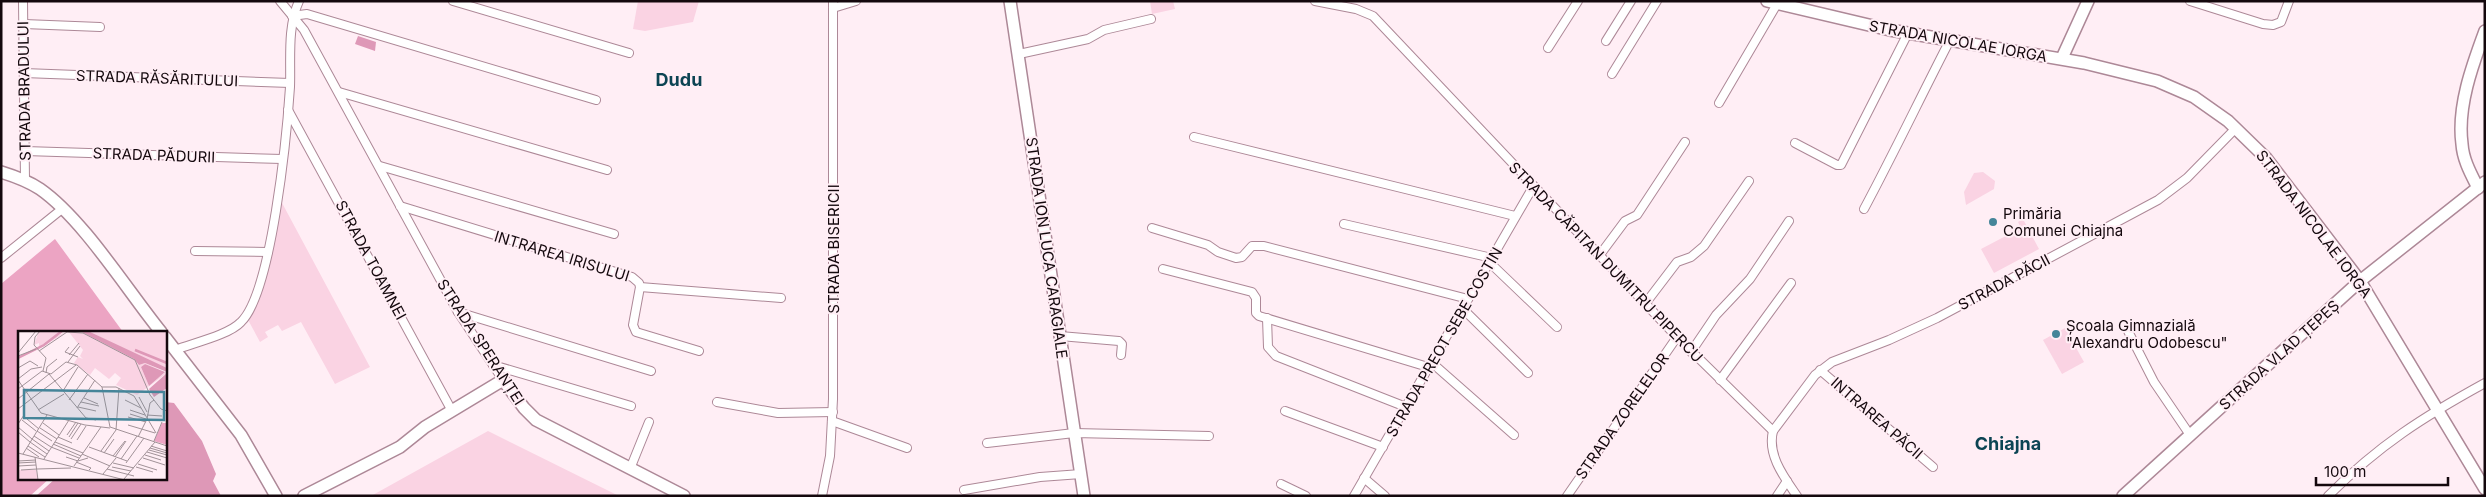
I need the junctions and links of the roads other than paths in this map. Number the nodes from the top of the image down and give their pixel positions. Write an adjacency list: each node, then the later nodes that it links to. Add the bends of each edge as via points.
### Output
1 (23, 1): 18 (street, STRADA BRADULUI)
2 (280, 1): 16 (street)
3 (299, 1): 16 (street)
4 (453, 1): 25 (street)
5 (856, 1): 15 (street)
6 (1010, 1): 26 (street, STRADA ION LUCA CARAGIALE)
7 (1315, 1): 47 (street, STRADA CĂPITAN DUMITRU PIPERCU, via 1366,12)
8 (1578, 1): 24 (street)
9 (1631, 1): 23 (street)
10 (1657, 1): 29 (street)
11 (2088, 1): 27 (street)
12 (2190, 1): 13 (street, via 2273,25 2281,22)
13 (2289, 1)
14 (1772, 3): 21 (street, STRADA NICOLAE IORGA); 33 (street)
15 (833, 5): 95 (street, STRADA BISERICII)
16 (292, 16): 30 (street); 31 (street, STRADA SPERANȚEI, via 304,30); 32 (street, via 307,14)
17 (1151, 20): 26 (street, via 1104,30 1088,39)
18 (24, 24): 19 (street); 28 (street, STRADA BRADULUI)
19 (100, 27)
20 (2485, 31): 46 (street, via 2470,76 2461,133 2466,163)
21 (1908, 33): 22 (street, STRADA NICOLAE IORGA); 38 (street, via 1841,165)
22 (1950, 40): 27 (street, STRADA NICOLAE IORGA); 50 (street)
23 (1606, 41)
24 (1548, 48)
25 (629, 53)
26 (1019, 54): 74 (street, STRADA ION LUCA CARAGIALE)
27 (2062, 58): 35 (street, STRADA NICOLAE IORGA, via 2135,74 2180,90)
28 (24, 73): 30 (street, STRADA RĂSĂRITULUI); 39 (street, STRADA BRADULUI)
29 (1612, 74)
30 (290, 83): 34 (street)
31 (339, 92): 41 (street, STRADA SPERANȚEI); 42 (street)
32 (596, 100)
33 (1719, 103)
34 (288, 110): 40 (street); 93 (street, STRADA TOAMNEI)
35 (2236, 128): 62 (street, STRADA NICOLAE IORGA, via 2284,179); 83 (street, STRADA PĂCII, via 2187,178 2158,200 1936,318)
36 (1194, 137): 51 (street)
37 (1685, 142): 58 (street, via 1637,214 1624,221)
38 (1795, 143)
39 (25, 151): 40 (street, STRADA PĂDURII); 44 (street, STRADA BRADULUI)
40 (282, 159): 57 (street)
41 (380, 166): 48 (street, STRADA SPERANȚEI); 55 (street)
42 (607, 170)
43 (1, 172): 44 (street)
44 (25, 181): 49 (street)
45 (1749, 181): 67 (street, via 1704,246 1691,257 1677,262)
46 (2481, 185): 62 (street, STRADA VLAD ȚEPEȘ)
47 (1533, 187): 51 (street, STRADA PREOT SEBE COSTIN); 58 (street, STRADA CĂPITAN DUMITRU PIPERCU)
48 (400, 206): 64 (street, INTRAREA IRISULUI, via 632,277); 69 (street, STRADA SPERANȚEI)
49 (62, 209): 59 (street); 72 (street)
50 (1864, 209)
51 (1516, 216): 60 (street, STRADA PREOT SEBE COSTIN)
52 (1789, 221): 79 (street, via 1750,279 1716,315)
53 (1344, 224): 60 (street)
54 (1152, 228): 66 (street, via 1208,245 1236,258 1242,257 1252,246 1264,246)
55 (614, 234)
56 (195, 250): 57 (street)
57 (268, 252): 77 (street, via 258,291 240,323)
58 (1599, 256): 67 (street, STRADA CĂPITAN DUMITRU PIPERCU)
59 (1, 258)
60 (1491, 260): 66 (street, STRADA PREOT SEBE COSTIN); 71 (street)
61 (1163, 269): 70 (street, via 1252,292 1256,298 1256,313)
62 (2360, 281): 92 (street, STRADA NICOLAE IORGA); 100 (street, STRADA VLAD ȚEPEȘ)
63 (1790, 283): 87 (street)
64 (640, 287): 65 (street); 78 (street, INTRAREA IRISULUI, via 633,325 636,332)
65 (781, 298)
66 (1468, 299): 68 (street, STRADA PREOT SEBE COSTIN)
67 (1645, 304): 75 (street, STRADA CĂPITAN DUMITRU PIPERCU)
68 (1462, 308): 81 (street, STRADA PREOT SEBE COSTIN); 85 (street)
69 (458, 312): 82 (street, STRADA SPERANȚEI); 84 (street)
70 (1267, 318): 81 (street); 91 (street, via 1268,347 1276,356)
71 (1557, 327)
72 (160, 331)
73 (2128, 331): 100 (street, via 2154,382)
74 (1060, 336): 80 (street, via 1120,341); 99 (street, STRADA ION LUCA CARAGIALE)
75 (1677, 337): 79 (street, STRADA CĂPITAN DUMITRU PIPERCU); 122 (street, STRADA ZORELELOR)
76 (166, 338): 77 (street)
77 (176, 350): 114 (street, via 244,440)
78 (699, 351)
79 (1691, 352): 87 (street, STRADA CĂPITAN DUMITRU PIPERCU)
80 (1121, 355)
81 (1430, 364): 91 (street, STRADA PREOT SEBE COSTIN); 102 (street)
82 (493, 365): 86 (street, STRADA SPERANȚEI); 90 (street)
83 (1820, 370): 98 (street, STRADA PĂCII); 106 (street, INTRAREA PĂCII)
84 (651, 371)
85 (1528, 373)
86 (503, 380): 93 (street); 107 (street, STRADA SPERANȚEI, via 536,420)
87 (1720, 380): 98 (street, STRADA CĂPITAN DUMITRU PIPERCU)
88 (2485, 383): 92 (street)
89 (717, 402): 95 (street, via 778,413)
90 (631, 406)
91 (1406, 407): 104 (street, STRADA PREOT SEBE COSTIN)
92 (2437, 409): 112 (street, STRADA NICOLAE IORGA); 126 (street, via 2374,452)
93 (452, 411): 115 (street, via 425,427 400,448)
94 (1285, 411): 104 (street)
95 (833, 412): 96 (street, STRADA BISERICII)
96 (832, 421): 105 (street); 117 (street, STRADA BISERICII, via 830,456)
97 (649, 422): 107 (street)
98 (1772, 431): 110 (street, via 1771,448)
99 (1074, 433): 101 (street); 103 (street); 108 (street, STRADA ION LUCA CARAGIALE)
100 (2190, 435): 125 (street, STRADA VLAD ȚEPEȘ)
101 (1209, 436)
102 (1514, 436)
103 (987, 443)
104 (1384, 447): 109 (street, STRADA PREOT SEBE COSTIN)
105 (907, 448)
106 (1933, 467)
107 (630, 468): 116 (street, STRADA SPERANȚEI)
108 (1081, 474): 113 (street, via 1040,477); 118 (street, STRADA ION LUCA CARAGIALE)
109 (1364, 478): 120 (street, STRADA PREOT SEBE COSTIN); 121 (street)
110 (1787, 481): 123 (street); 124 (street)
111 (1281, 484): 119 (street)
112 (2485, 489)
113 (964, 490)
114 (276, 496)
115 (304, 496)
116 (684, 496)
117 (822, 496)
118 (1084, 496)
119 (1306, 496)
120 (1354, 496)
121 (1384, 496)
122 (1567, 496)
123 (1777, 496)
124 (1797, 496)
125 (2124, 496)
126 (2328, 496)

